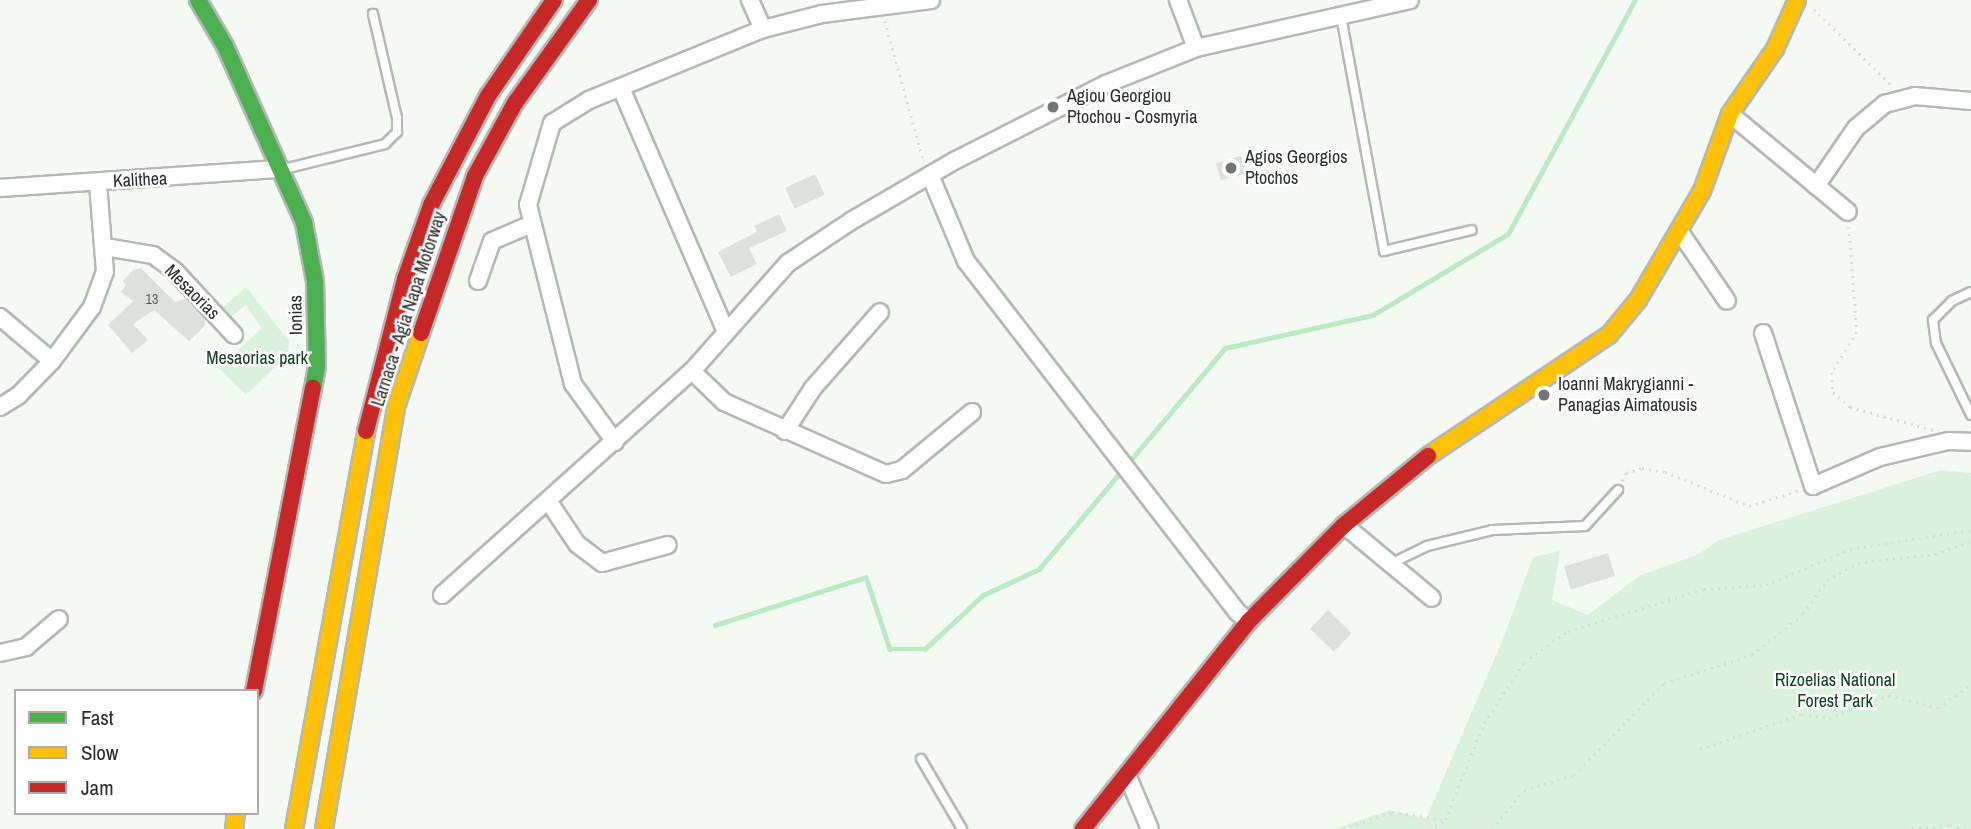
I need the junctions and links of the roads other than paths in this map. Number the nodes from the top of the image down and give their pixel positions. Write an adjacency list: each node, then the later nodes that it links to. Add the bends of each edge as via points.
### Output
1 (198, 0): 18 (main road, Ionias)
2 (541, 0): 23 (main road, via 480,92)
3 (554, 0): 23 (main road, Larnaca - Agia Napa Motorway, via 488,96)
4 (589, 0): 25 (main road, Larnaca - Agia Napa Motorway, via 515,103)
5 (608, 0): 25 (main road, via 526,109 487,178)
6 (750, 0): 13 (street)
7 (931, 0): 13 (street, via 822,14)
8 (1178, 0): 14 (street, via 1186,10)
9 (1410, 0): 12 (street)
10 (1793, 4): 17 (main road, via 1775,49)
11 (373, 14): 18 (lane, via 397,132 385,145)
12 (1341, 16): 14 (street); 27 (lane, via 1384,251)
13 (763, 29): 15 (street)
14 (1196, 48): 19 (street, via 1106,84)
15 (621, 88): 26 (street, via 552,123 528,205); 35 (street)
16 (1971, 102): 21 (street, via 1935,96 1904,98 1868,115)
17 (1730, 114): 21 (street); 28 (main road, via 1702,191)
18 (280, 169): 20 (street, Kalithea); 56 (main road, Ionias, via 304,223 315,281 317,366)
19 (930, 175): 35 (street, via 788,263); 54 (street, via 966,261 1120,463)
20 (98, 183): 22 (street, Kalithea); 29 (street)
21 (1816, 186): 24 (street)
22 (0, 188)
23 (431, 205): 59 (main road, Larnaca - Agia Napa Motorway, via 372,398)
24 (1848, 212)
25 (458, 217): 60 (main road, Larnaca - Agia Napa Motorway, via 397,404)
26 (533, 224): 30 (street, via 492,241); 44 (street, via 573,384)
27 (1472, 230)
28 (1680, 232): 32 (street); 48 (main road, via 1638,300 1609,335 1431,453)
29 (105, 247): 37 (street, Mesaorias, via 153,255 175,271); 38 (street, via 105,272 92,307)
30 (478, 281)
31 (1971, 292): 42 (lane, via 1952,301 1933,320 1936,342)
32 (1727, 301)
33 (880, 312): 43 (street, via 813,388)
34 (0, 317): 38 (street)
35 (726, 332): 39 (street)
36 (1763, 333): 45 (street, via 1813,486 1880,457 1948,441)
37 (234, 335)
38 (52, 361): 40 (street, via 19,395)
39 (692, 371): 43 (street, via 724,402); 44 (street)
40 (0, 407)
41 (972, 412): 43 (street, via 902,470 886,474)
42 (1971, 415)
43 (785, 431)
44 (615, 442): 47 (street)
45 (1971, 442)
46 (1618, 490): 50 (lane, via 1584,526 1492,530 1427,546)
47 (549, 502): 49 (street, via 576,544 602,563); 51 (street)
48 (1344, 525): 50 (street); 54 (main road)
49 (668, 545)
50 (1390, 564): 52 (street)
51 (442, 595)
52 (1432, 598)
53 (59, 619): 55 (street, via 26,647)
54 (1249, 621): 58 (main road)
55 (0, 653)
56 (254, 689)
57 (921, 759): 61 (lane)
58 (1128, 777): 62 (main road); 63 (street)
59 (294, 829)
60 (324, 829)
61 (962, 829)
62 (1083, 829)
63 (1150, 829)

